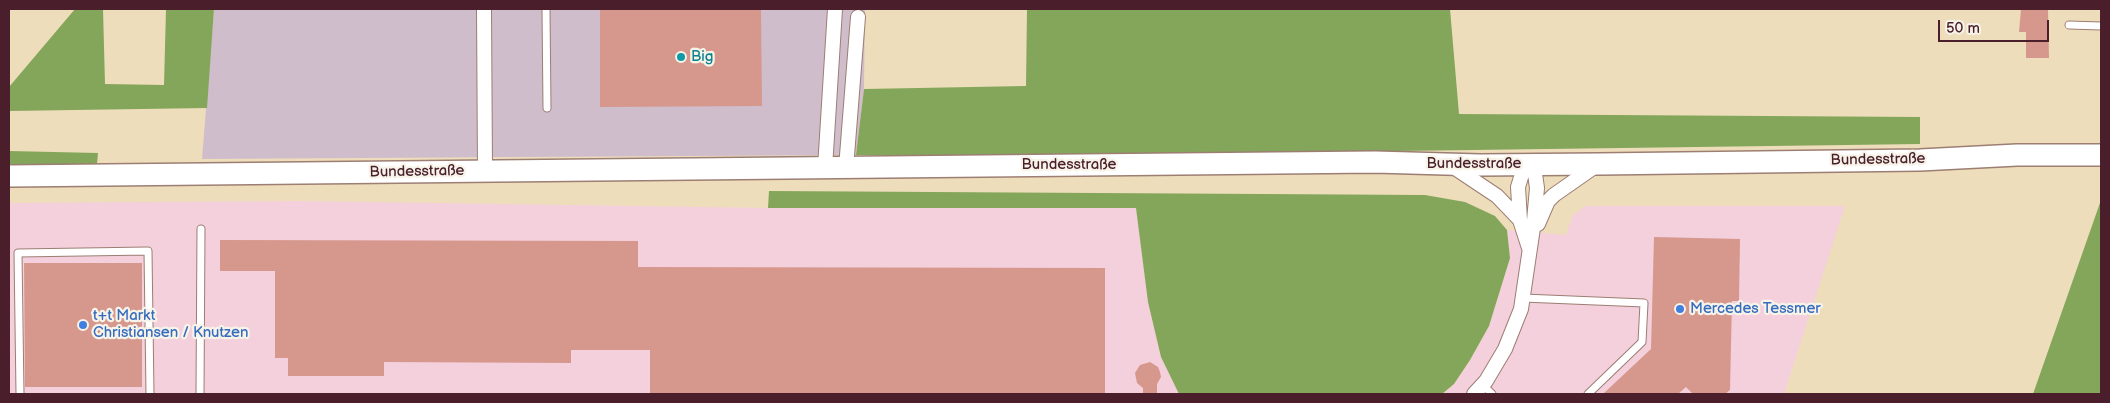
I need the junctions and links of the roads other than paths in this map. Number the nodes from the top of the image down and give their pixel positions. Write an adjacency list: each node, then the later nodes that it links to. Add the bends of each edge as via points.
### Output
1 (484, 9): 14 (street)
2 (546, 9): 7 (lane)
3 (835, 9): 12 (street)
4 (858, 17): 13 (street)
5 (2069, 25): 6 (lane)
6 (2101, 26)
7 (547, 108)
8 (2101, 155): 11 (main road, Bundesstraße)
9 (1450, 164): 10 (main road, Bundesstraße); 13 (main road, Bundesstraße, via 1365,162); 16 (street, via 1497,196)
10 (1529, 164): 11 (main road, Bundesstraße); 16 (street, via 1518,187); 18 (street, via 1535,174 1537,188)
11 (1599, 164): 18 (street, via 1563,187 1548,201)
12 (825, 168): 13 (main road, Bundesstraße); 14 (main road, Bundesstraße)
13 (846, 168)
14 (485, 172): 15 (main road, Bundesstraße)
15 (9, 176)
16 (1520, 220): 18 (street)
17 (201, 229): 23 (lane)
18 (1529, 248): 19 (street)
19 (1523, 298): 20 (street, via 1512,334); 24 (lane, via 1644,303 1642,342)
20 (1483, 391)
21 (20, 394): 22 (lane, via 18,252 148,251)
22 (150, 394)
23 (200, 394)
24 (1588, 394)

